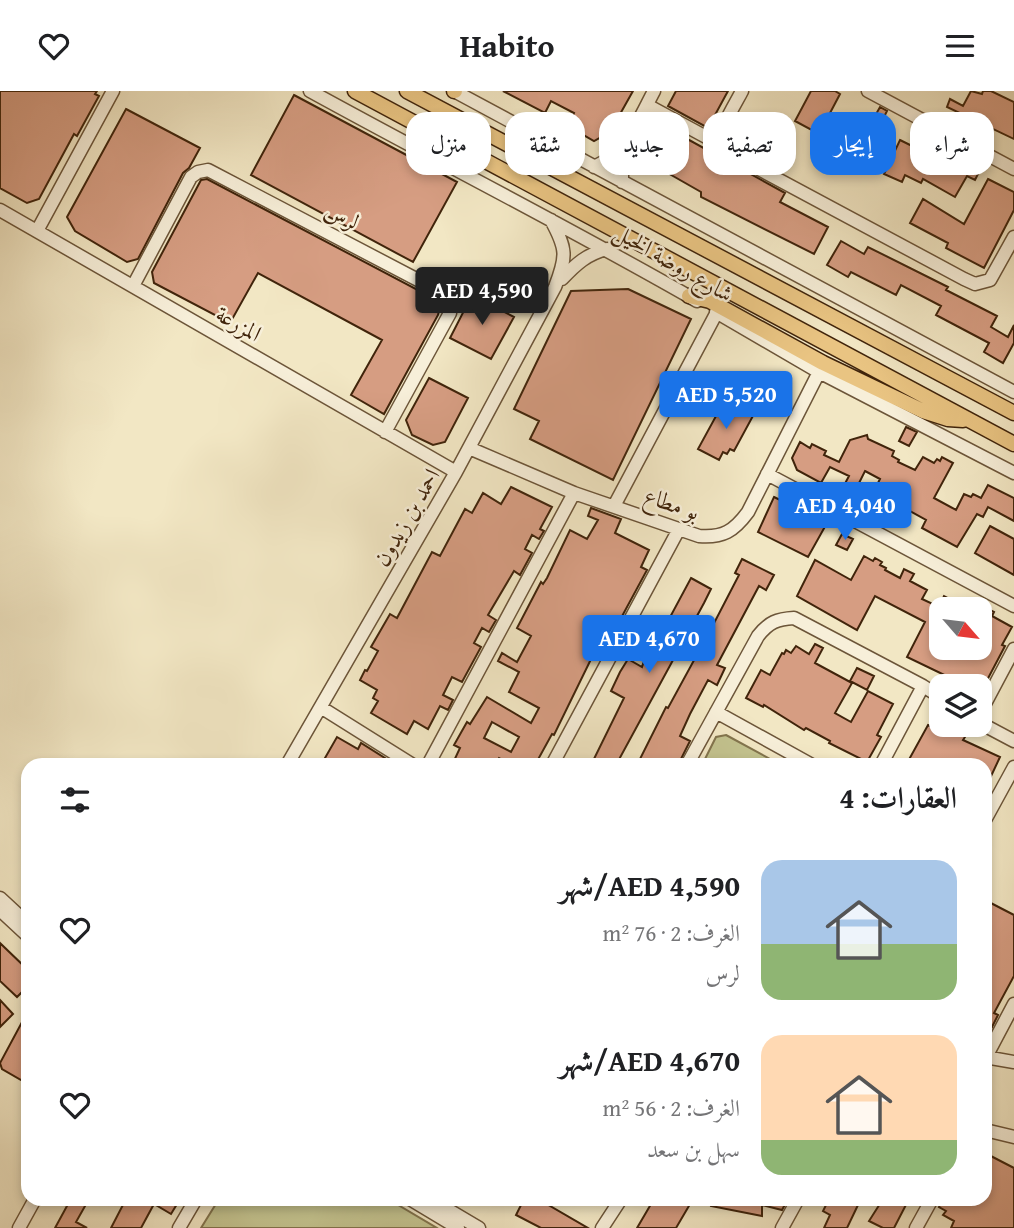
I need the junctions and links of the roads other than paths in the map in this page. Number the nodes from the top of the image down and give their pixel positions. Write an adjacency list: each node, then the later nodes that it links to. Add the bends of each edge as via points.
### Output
1 (113, 91): 21 (street)
2 (310, 91): 20 (street, شارع روضة الخيل)
3 (355, 91): 31 (main road, شارع روضة الخيل)
4 (407, 91): 30 (main road, شارع روضة الخيل)
5 (454, 91): 14 (street, شارع روضة الخيل)
6 (654, 91): 9 (street)
7 (742, 91): 11 (street)
8 (868, 91): 15 (street)
9 (647, 105): 10 (street); 12 (street)
10 (643, 112)
11 (731, 112)
12 (703, 135)
13 (599, 164): 14 (street)
14 (594, 167): 18 (street, شارع روضة الخيل)
15 (1014, 169)
16 (622, 175): 18 (street)
17 (770, 175): 22 (street, via 975,284 990,280)
18 (622, 182): 29 (street, شارع روضة الخيل)
19 (0, 210): 21 (street, المزرعة)
20 (550, 220): 23 (street, شارع روضة الخيل); 25 (street, احمد بن زيدون, via 565,252)
21 (37, 231): 24 (street, المزرعة)
22 (1014, 237)
23 (607, 249): 25 (street, احمد بن زيدون, via 583,258); 26 (street, شارع روضة الخيل)
24 (133, 286): 32 (street, المزرعة); 32 (street, لرس, via 191,177 208,170 439,291 447,297 450,313)
25 (555, 287): 34 (street, احمد بن زيدون)
26 (689, 296): 27 (street, شارع روضة الخيل); 31 (main road, via 710,301 923,411)
27 (717, 312): 28 (street, شارع روضة الخيل); 39 (street)
28 (819, 372): 36 (street, شارع روضة الخيل); 37 (street, بو مطاع)
29 (1014, 392)
30 (1014, 413)
31 (970, 420): 33 (main road, شارع روضة الخيل)
32 (384, 432): 35 (street, المزرعة)
33 (1014, 444)
34 (469, 448): 35 (street, احمد بن زيدون); 38 (street, بو مطاع)
35 (456, 472): 46 (street, احمد بن زيدون)
36 (1014, 473)
37 (768, 474): 40 (street, بو مطاع, via 748,512 726,534 715,537); 41 (street)
38 (574, 493): 39 (street, بو مطاع); 52 (street)
39 (614, 506): 40 (street, بو مطاع)
40 (679, 529): 53 (street)
41 (1014, 606)
42 (1014, 649): 45 (street)
43 (923, 686): 44 (street); 47 (street, via 794,618 783,618 758,636); 56 (street)
44 (929, 690)
45 (992, 690)
46 (322, 708): 50 (street, احمد بن زيدون); 51 (street)
47 (716, 712): 54 (street); 55 (street)
48 (992, 729): 49 (street)
49 (1014, 741)
50 (292, 758)
51 (402, 758)
52 (432, 758)
53 (556, 758)
54 (691, 758)
55 (799, 758)
56 (885, 758)
57 (1014, 767): 58 (street)
58 (992, 807)
59 (0, 898): 61 (street)
60 (0, 910): 62 (street)
61 (21, 918)
62 (21, 930)
63 (1014, 1004): 64 (street)
64 (992, 1046)
65 (992, 1058): 66 (street)
66 (1014, 1062)
67 (992, 1132): 68 (street)
68 (1014, 1137)
69 (31, 1206): 76 (street)
70 (192, 1206): 77 (street)
71 (422, 1206): 78 (street)
72 (442, 1206): 79 (street)
73 (616, 1206): 80 (street)
74 (794, 1206): 81 (street)
75 (928, 1206): 82 (street)
76 (19, 1228)
77 (179, 1228)
78 (458, 1228)
79 (479, 1228)
80 (602, 1228)
81 (782, 1228)
82 (916, 1228)

